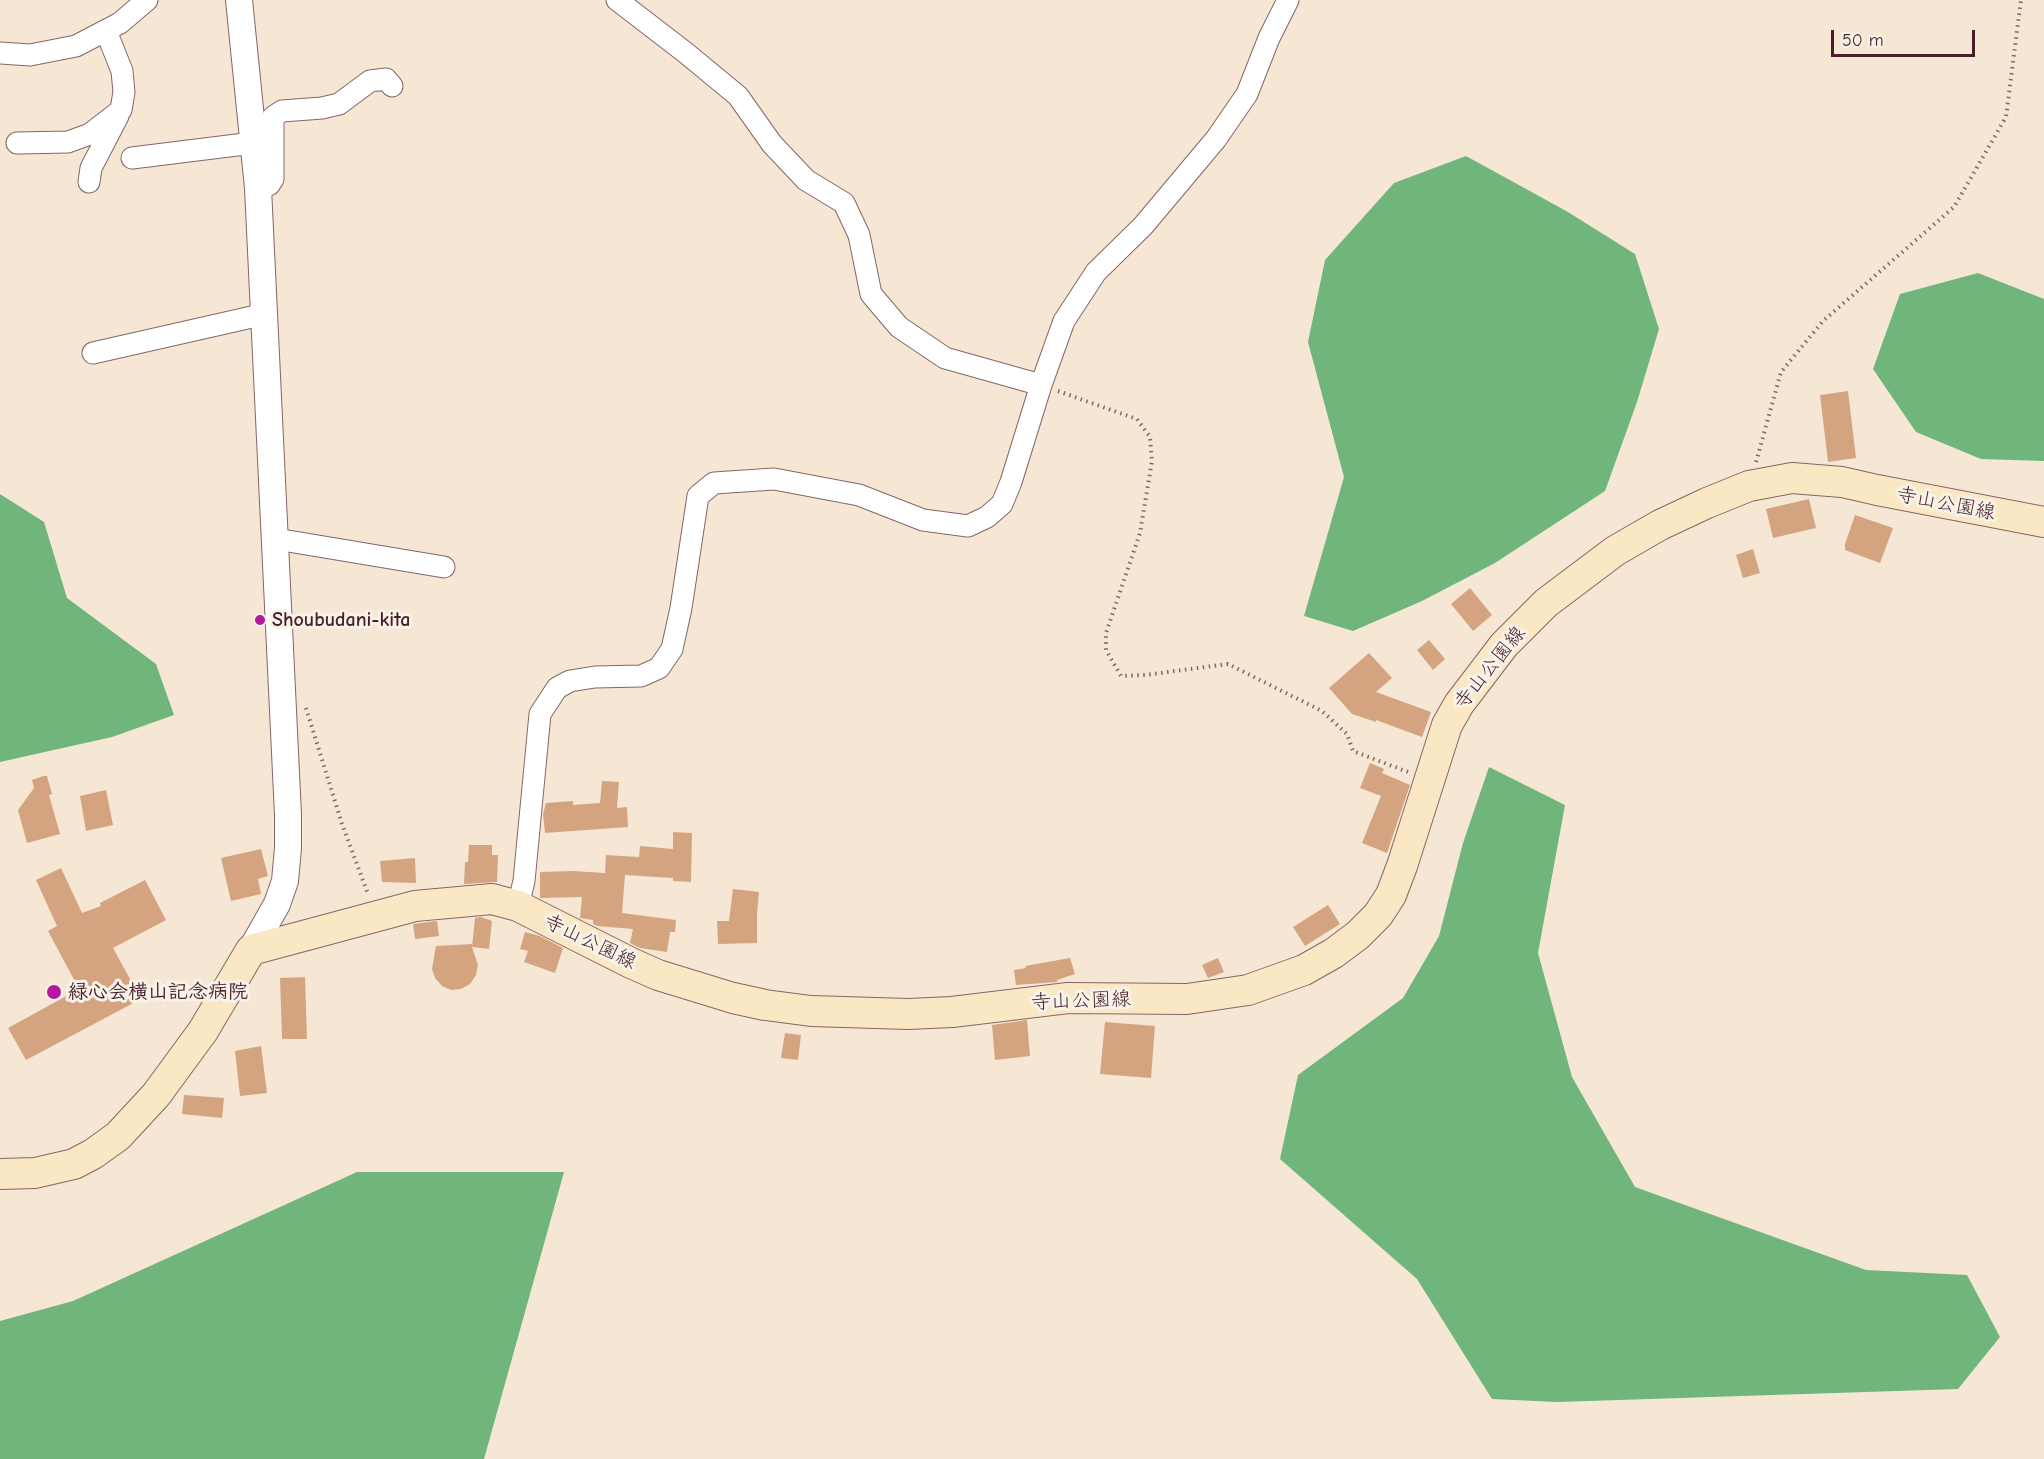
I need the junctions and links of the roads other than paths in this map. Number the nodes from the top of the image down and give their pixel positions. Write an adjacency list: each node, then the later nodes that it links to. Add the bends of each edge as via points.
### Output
1 (147, 0): 5 (street)
2 (239, 0): 10 (street)
3 (617, 0): 16 (street, via 738,96 772,144 806,180 844,203 859,235 871,294 898,327 945,358)
4 (1288, 0): 16 (street, via 1247,94 1216,140 1143,226 1095,272 1064,321)
5 (106, 31): 6 (street, via 76,46 30,56); 8 (street, via 122,70)
6 (0, 53)
7 (392, 86): 13 (street, via 386,80 370,81 339,104 282,111 273,117 273,179)
8 (121, 110): 9 (street, via 90,134 68,142); 12 (street, via 91,168)
9 (17, 143)
10 (253, 143): 11 (street); 13 (street)
11 (132, 158)
12 (89, 182)
13 (258, 188): 14 (street)
14 (265, 314): 15 (street); 18 (street)
15 (93, 353)
16 (1041, 385): 20 (street, via 1002,504 968,526 923,520 859,495 774,479 714,483 698,496 672,649 659,668 641,676 595,676 570,681 557,688 540,714 524,881)
17 (2044, 522): 20 (main road, 寺山公園線, via 1842,482 1792,478 1749,486 1660,525 1615,551 1546,603 1504,645 1459,704 1447,725 1402,867 1378,915 1334,953 1304,970 1248,990 1187,999 1068,998 952,1012 811,1011 724,996 658,975)
18 (276, 539): 19 (street); 21 (street, via 288,848 285,882)
19 (444, 567)
20 (518, 906): 21 (main road, 寺山公園線, via 492,900 415,906)
21 (251, 950): 22 (main road, via 203,1031 156,1095 118,1136 74,1164 34,1173)
22 (0, 1174)

